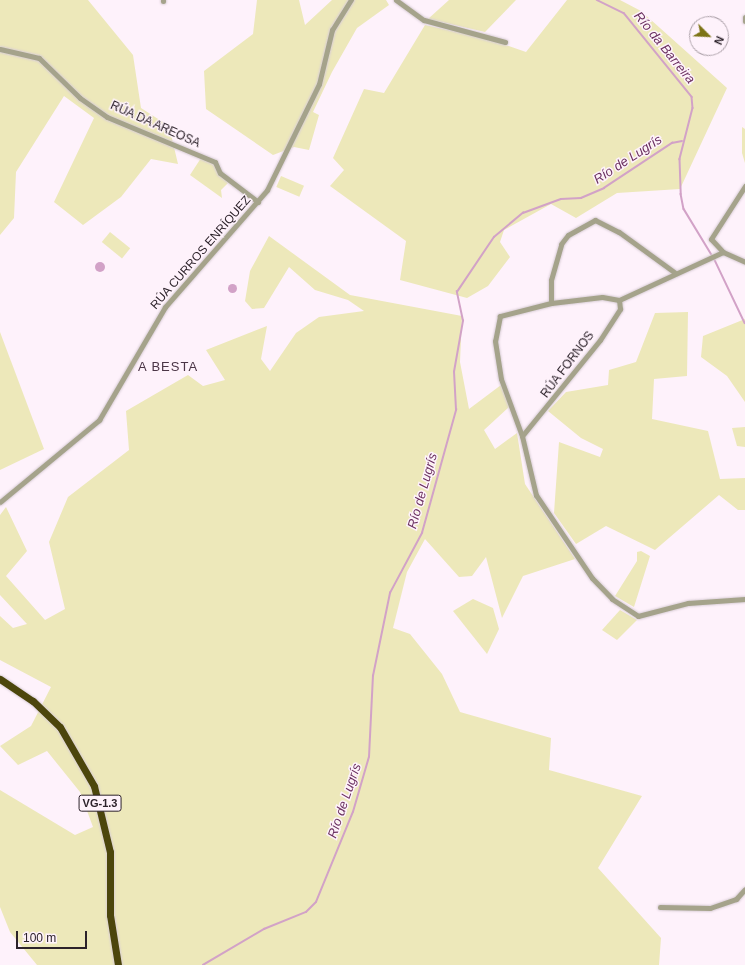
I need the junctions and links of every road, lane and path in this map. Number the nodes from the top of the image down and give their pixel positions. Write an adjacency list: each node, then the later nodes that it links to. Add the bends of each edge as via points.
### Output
1 (350, 0): 8 (street, RÚA CURROS ENRÍQUEZ, via 332,30 319,84)
2 (396, 0): 5 (street, via 424,20)
3 (745, 17): 4 (street)
4 (745, 21)
5 (505, 42)
6 (0, 49): 8 (street, RÚA DA AREOSA, via 39,58 107,117 214,162 220,173)
7 (745, 186): 9 (street, via 711,239)
8 (258, 202): 15 (street, RÚA CURROS ENRÍQUEZ, via 165,307 99,420)
9 (723, 252): 10 (street); 11 (street)
10 (745, 262)
11 (674, 272): 12 (street); 13 (street, via 619,232 595,220 568,235 561,244 551,280)
12 (619, 300): 13 (street, via 602,297); 14 (street, RÚA FORNOS, via 620,309 600,340)
13 (551, 302): 14 (street, via 500,316 497,322 495,341 501,379)
14 (522, 436): 16 (street, via 536,495 592,578 625,610 638,616 688,603)
15 (0, 502)
16 (745, 599)
17 (0, 678): 20 (highway, VG-1.3, via 33,701 60,727 94,786 110,852 110,915)
18 (745, 889): 19 (street, via 736,899 710,908)
19 (660, 907)
20 (118, 965)

